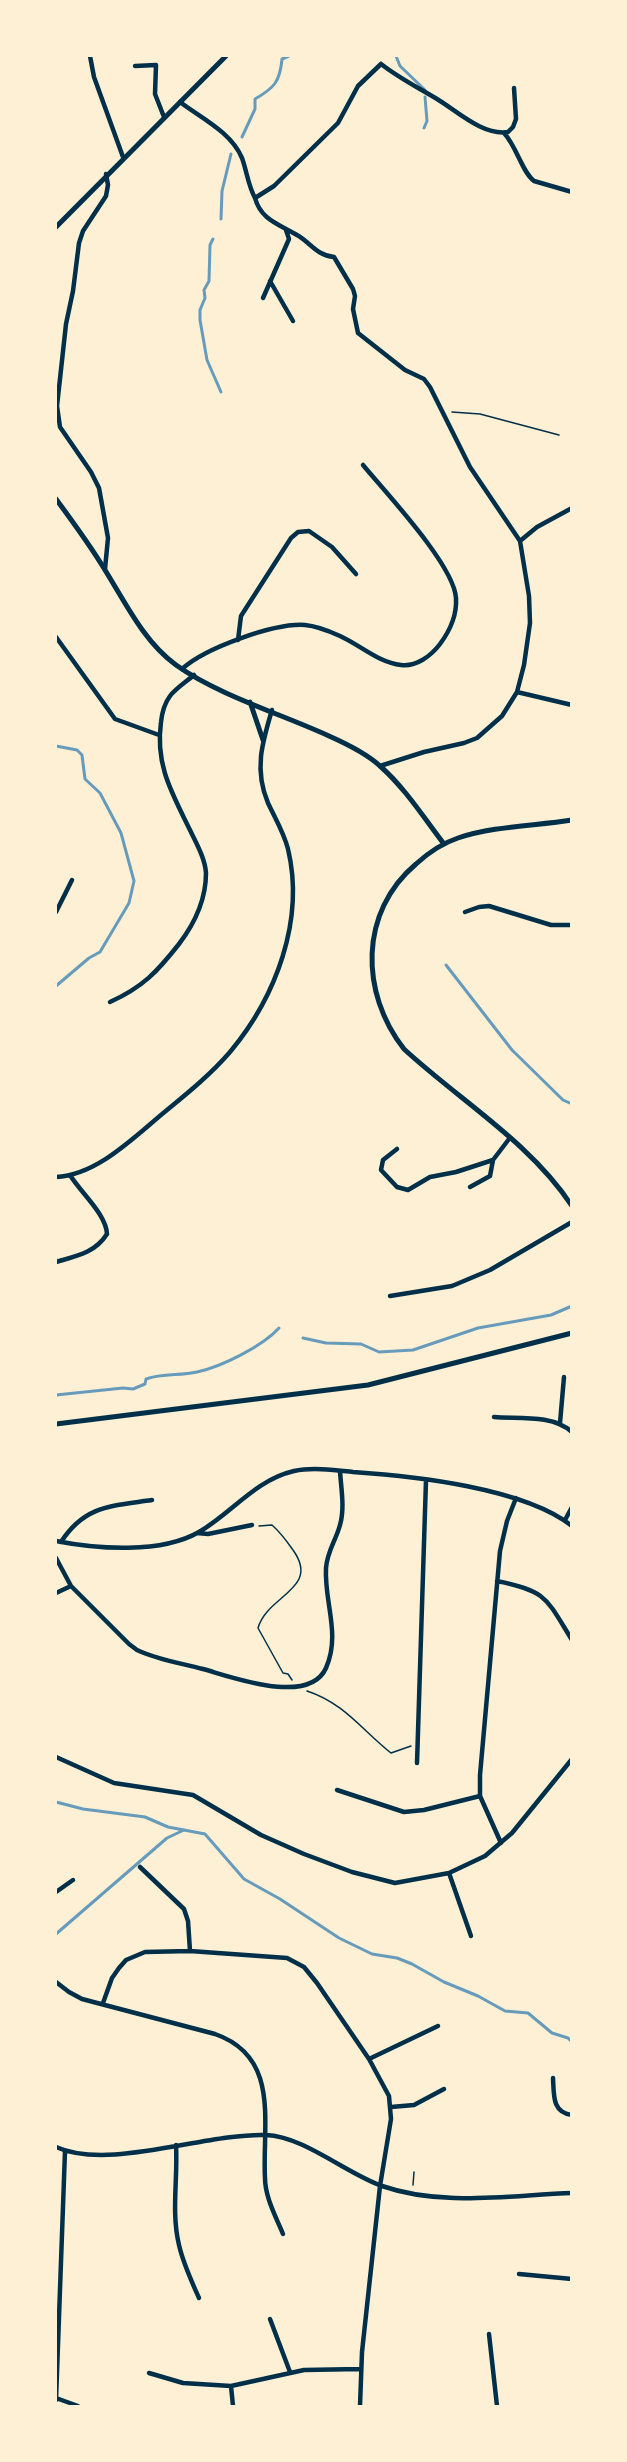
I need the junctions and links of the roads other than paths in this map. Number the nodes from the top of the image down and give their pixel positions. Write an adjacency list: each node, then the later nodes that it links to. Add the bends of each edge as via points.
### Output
1 (90, 56): 10 (street)
2 (226, 56): 7 (street)
3 (383, 57): 4 (street)
4 (381, 64): 9 (street, via 475,123); 13 (street, via 358,86 338,123 274,186)
5 (135, 66): 8 (street, via 156,65 155,94)
6 (514, 88): 9 (street, via 515,124)
7 (180, 102): 8 (street); 13 (street, via 233,142)
8 (164, 117): 10 (street)
9 (504, 133): 12 (street, via 518,151 529,177)
10 (123, 157): 11 (street)
11 (106, 174): 14 (street); 23 (street, via 106,196 79,243 57,406 60,427 99,488 108,538)
12 (572, 192)
13 (255, 198): 15 (street, via 263,214)
14 (56, 227)
15 (286, 230): 16 (street, via 289,239); 22 (street, via 323,255 334,257 353,289 358,333 405,370 424,379 470,467)
16 (270, 281): 17 (street); 18 (street)
17 (263, 298)
18 (293, 321)
19 (363, 465): 26 (street, via 449,575 456,598 455,614 440,644 422,660 402,666 326,630 306,626 275,628)
20 (56, 499): 23 (street)
21 (572, 508): 22 (street)
22 (520, 541): 29 (street, via 530,623)
23 (105, 569): 27 (street, via 145,632)
24 (356, 574): 26 (street, via 332,547 309,531 298,532 241,616)
25 (56, 637): 33 (street, via 114,719)
26 (238, 640): 27 (street)
27 (182, 669): 28 (street)
28 (194, 675): 30 (street); 33 (street, via 169,697)
29 (517, 692): 31 (street); 35 (street, via 502,716 477,738)
30 (250, 702): 32 (street); 34 (street)
31 (572, 705)
32 (272, 710): 34 (street); 35 (street, via 339,741)
33 (159, 735): 42 (street, via 164,773 206,871 201,907 195,922 161,967 145,983)
34 (263, 740): 46 (street, via 261,780 288,847 292,885 288,937 278,971 249,1024 213,1070 116,1151)
35 (380, 766): 37 (street)
36 (572, 820): 37 (street, via 486,832)
37 (444, 844): 43 (street, via 410,869 381,910 372,942 375,991 384,1018 404,1049)
38 (72, 880): 39 (street)
39 (56, 912)
40 (465, 912): 41 (street, via 489,906 551,925)
41 (572, 925)
42 (110, 1002)
43 (509, 1138): 45 (street); 49 (street)
44 (398, 1149): 45 (street, via 383,1160 381,1170 397,1187 408,1190 430,1177)
45 (493, 1160): 48 (street, via 490,1176)
46 (70, 1175): 47 (street); 51 (street, via 101,1216 107,1234 95,1248)
47 (56, 1177)
48 (470, 1187)
49 (572, 1206)
50 (572, 1222): 52 (street, via 490,1270 452,1286)
51 (56, 1262)
52 (390, 1296)
53 (572, 1333): 57 (street, via 368,1385)
54 (564, 1377): 56 (street)
55 (494, 1417): 56 (street)
56 (560, 1423): 58 (street)
57 (56, 1424)
58 (572, 1432)
59 (340, 1471): 60 (street); 67 (street, via 295,1470 267,1480); 71 (street, via 342,1514 326,1572 332,1649 322,1674 305,1686 248,1683 146,1654 129,1644)
60 (426, 1480): 61 (street); 76 (street)
61 (516, 1498): 64 (street); 70 (street, via 500,1551)
62 (152, 1500): 68 (street, via 94,1511 78,1520)
63 (572, 1508): 64 (street)
64 (565, 1520): 66 (street)
65 (252, 1526): 67 (street)
66 (572, 1526)
67 (197, 1533): 68 (street, via 158,1545 86,1546)
68 (58, 1542)
69 (56, 1558): 71 (street)
70 (497, 1581): 73 (street, via 531,1588 543,1596); 78 (street)
71 (71, 1586): 72 (street)
72 (56, 1593)
73 (572, 1640)
74 (56, 1756): 81 (street, via 114,1783 193,1795 261,1835 352,1872 395,1883)
75 (572, 1759): 79 (street)
76 (417, 1764)
77 (337, 1790): 78 (street, via 404,1812)
78 (480, 1796): 79 (street)
79 (501, 1843): 81 (street)
80 (140, 1867): 85 (street, via 184,1909)
81 (450, 1873): 84 (street)
82 (73, 1880): 83 (street)
83 (56, 1892)
84 (471, 1936)
85 (190, 1951): 87 (street, via 145,1952 126,1960 112,1978); 89 (street, via 297,1962 317,1983)
86 (56, 1982): 87 (street, via 82,1999)
87 (103, 2003): 94 (street, via 215,2034 243,2051 260,2077)
88 (438, 2026): 89 (street)
89 (369, 2059): 92 (street, via 385,2086)
90 (553, 2078): 93 (street, via 555,2106 561,2113)
91 (444, 2089): 92 (street, via 414,2105)
92 (391, 2107): 98 (street)
93 (572, 2115)
94 (266, 2135): 95 (street); 98 (street, via 308,2149); 100 (street, via 265,2180)
95 (176, 2145): 97 (street, via 82,2156); 103 (street, via 178,2243)
96 (56, 2147): 97 (street)
97 (65, 2151): 110 (street)
98 (380, 2186): 99 (street, via 412,2195 467,2198); 106 (street)
99 (572, 2193)
100 (283, 2234)
101 (519, 2274): 102 (street)
102 (572, 2279)
103 (199, 2298)
104 (270, 2319): 107 (street)
105 (489, 2334): 114 (street)
106 (360, 2369): 107 (street); 113 (street)
107 (290, 2372): 109 (street)
108 (149, 2373): 109 (street, via 183,2383)
109 (231, 2386): 112 (street)
110 (56, 2399): 111 (street)
111 (78, 2406)
112 (233, 2406)
113 (360, 2406)
114 (497, 2406)

